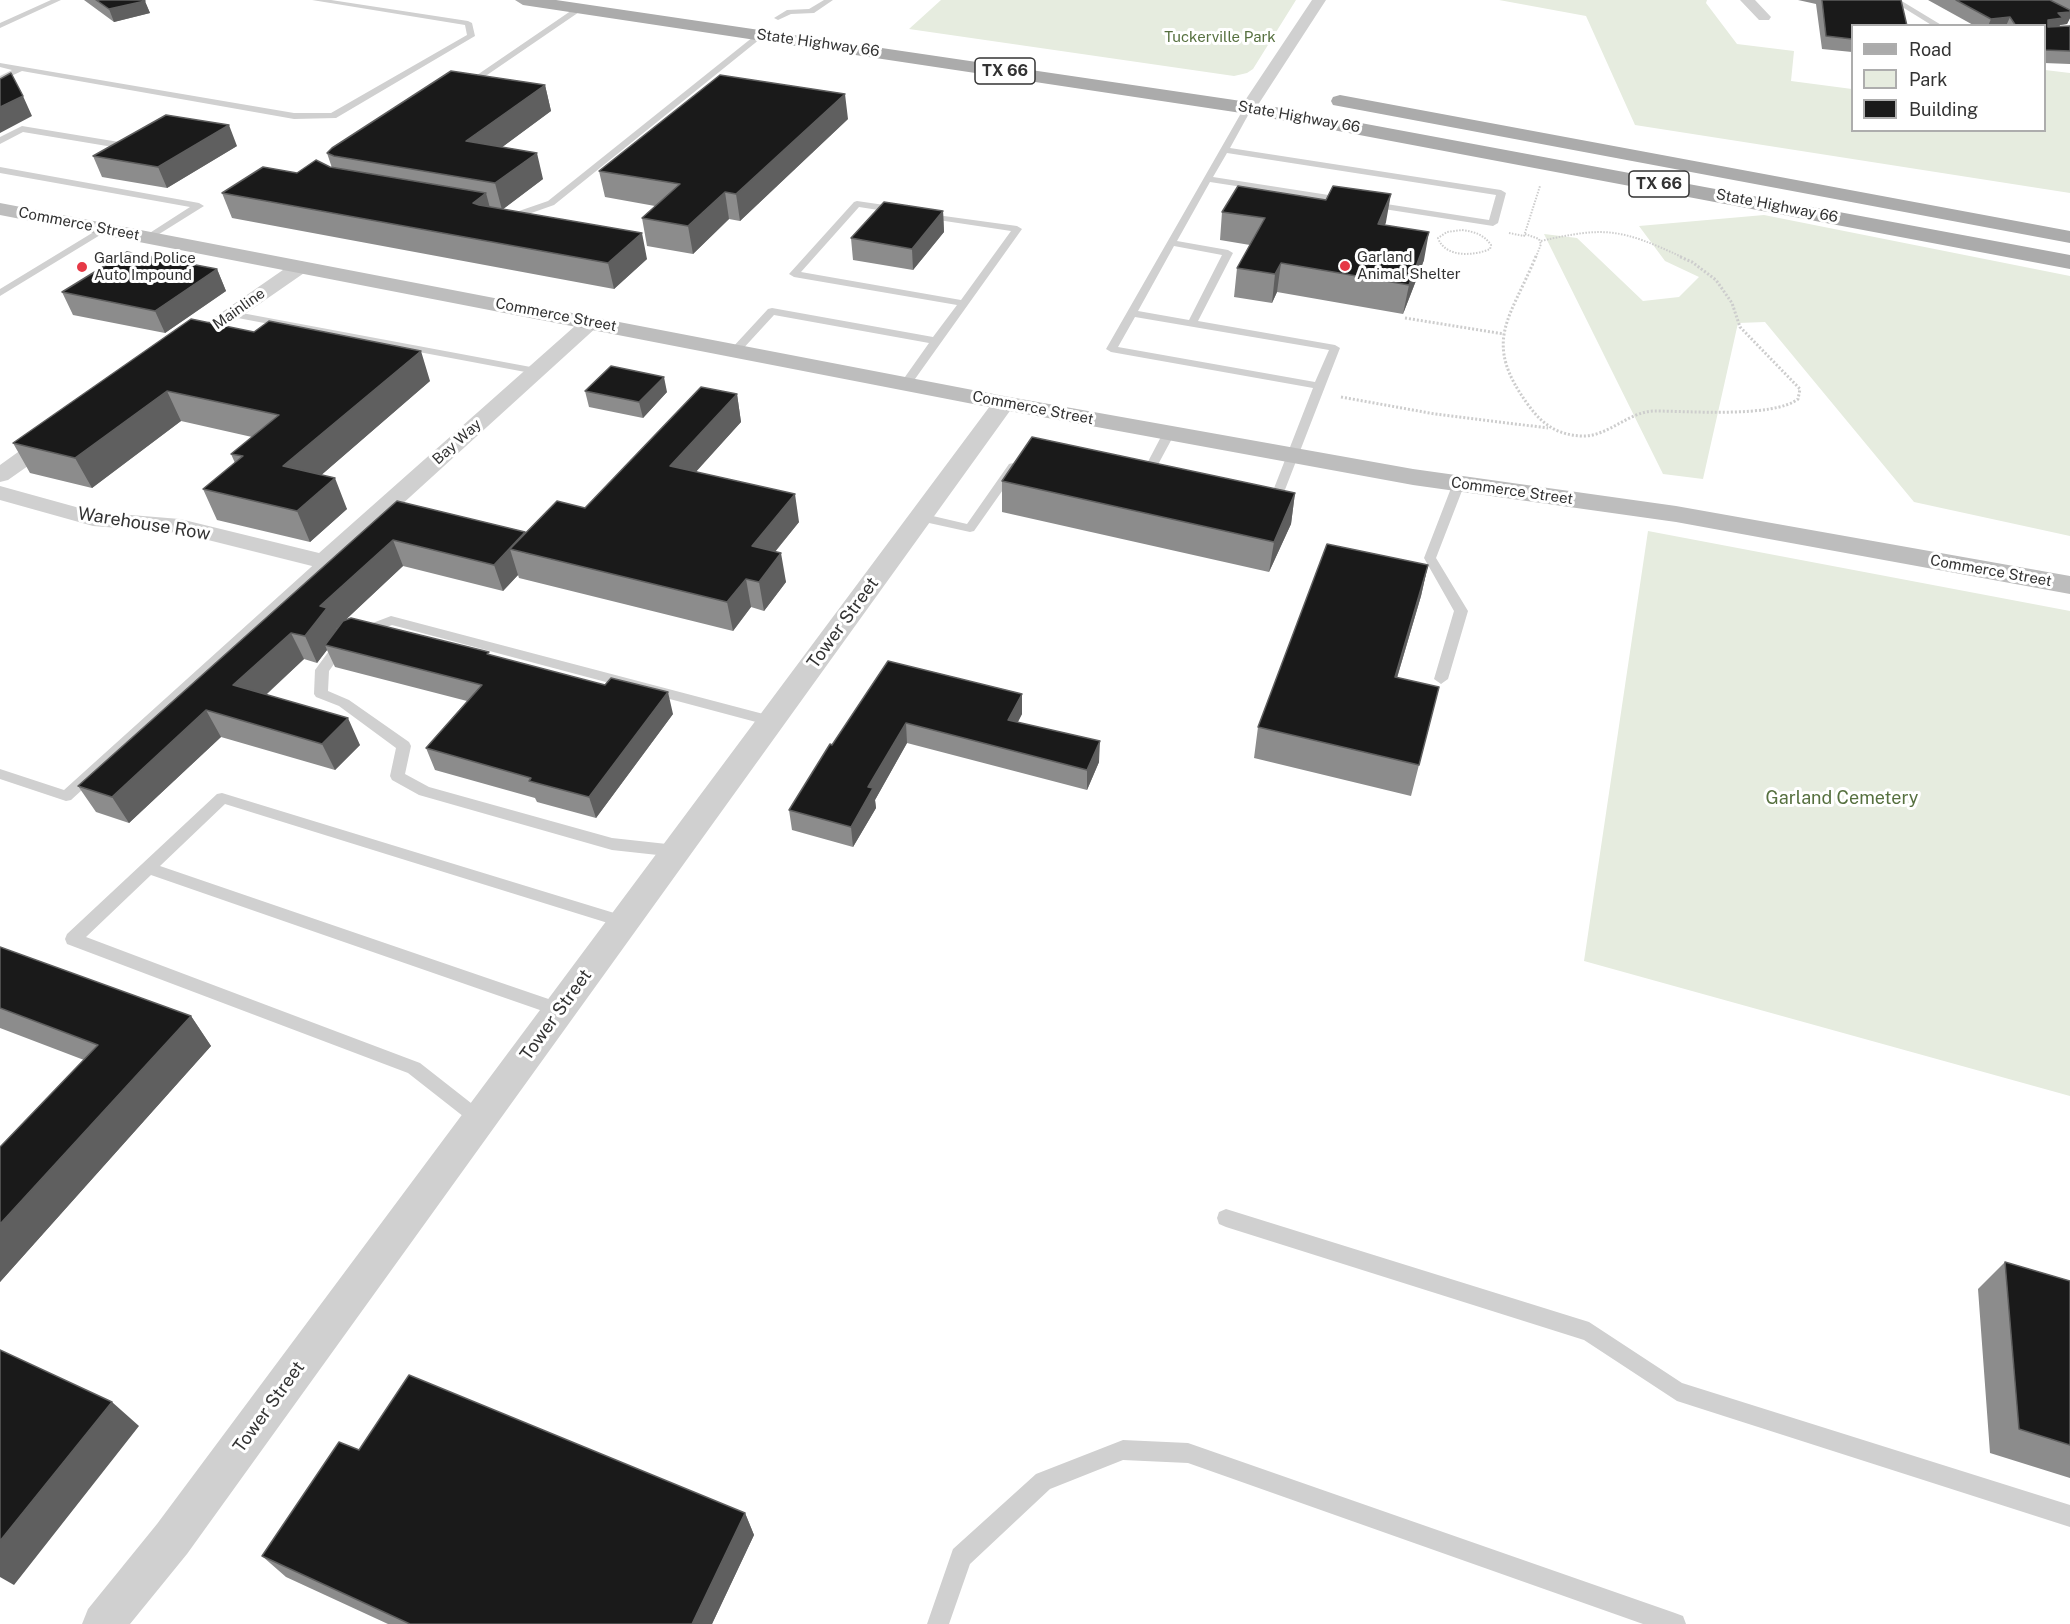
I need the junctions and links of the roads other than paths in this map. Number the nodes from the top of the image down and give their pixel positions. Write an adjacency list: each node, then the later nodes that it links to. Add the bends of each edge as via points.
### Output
1 (57, 0): 14 (lane)
2 (316, 0): 17 (lane, via 468,23 471,36 333,116 294,116)
3 (523, 0): 9 (main road, State Highway 66 / TX 66)
4 (828, 0): 10 (lane, via 811,11)
5 (1319, 0): 20 (street)
6 (1747, 0): 11 (street)
7 (1895, 0): 13 (lane)
8 (796, 2): 10 (lane)
9 (581, 9): 15 (main road, State Highway 66 / TX 66); 21 (lane)
10 (778, 15): 12 (main road, State Highway 66); 15 (main road)
11 (1764, 17)
12 (823, 24)
13 (1937, 24)
14 (0, 26)
15 (761, 35): 24 (main road, State Highway 66 / TX 66); 31 (lane, via 551,203 520,214)
16 (0, 65): 17 (lane)
17 (22, 68): 18 (lane)
18 (0, 79)
19 (1238, 84): 20 (main road, State Highway 66)
20 (1262, 87): 22 (main road, State Highway 66); 24 (street)
21 (459, 90)
22 (1283, 91)
23 (1324, 98): 33 (main road, State Highway 66 / TX 66)
24 (1248, 108): 27 (lane); 36 (main road, State Highway 66 / TX 66)
25 (0, 141): 26 (lane, via 22,129)
26 (125, 146)
27 (1224, 150): 29 (lane); 29 (lane, via 1501,193 1493,223)
28 (0, 170): 34 (lane, via 199,206)
29 (1208, 179): 35 (lane)
30 (0, 209): 32 (street, Commerce Street)
31 (490, 213)
32 (105, 230): 34 (street, Commerce Street); 38 (lane)
33 (2070, 237)
34 (148, 238): 37 (street, Commerce Street)
35 (1171, 243): 40 (lane); 43 (lane, via 1228,253)
36 (2070, 262)
37 (300, 267): 41 (street, Mainline); 42 (street, Commerce Street)
38 (0, 293)
39 (963, 303): 39 (lane, via 1017,229 857,204 794,274); 44 (lane)
40 (1132, 313): 43 (lane); 49 (lane, via 1111,349)
41 (231, 314): 46 (street, Mainline); 47 (lane)
42 (591, 322): 45 (street, Commerce Street); 47 (street, Bay Way)
43 (1192, 323): 49 (lane, via 1335,348)
44 (936, 341): 45 (lane, via 772,311); 48 (lane)
45 (736, 350): 48 (street, Commerce Street)
46 (174, 355)
47 (536, 371): 61 (street, Bay Way)
48 (906, 384): 50 (street, Commerce Street)
49 (1319, 386): 53 (lane)
50 (1004, 403): 52 (street, Commerce Street); 60 (street, Tower Street)
51 (68, 428): 55 (street)
52 (1169, 433): 53 (street, Commerce Street); 56 (lane, via 1141,474)
53 (1294, 455): 57 (street, Commerce Street); 59 (lane, via 1275,500)
54 (1018, 461): 60 (lane, via 970,528)
55 (0, 475)
56 (1170, 479)
57 (1459, 483): 62 (street, Commerce Street, via 1676,514); 63 (lane, via 1430,558 1461,611)
58 (0, 494): 61 (street, Warehouse Row, via 93,519 180,525)
59 (1252, 495)
60 (920, 517): 64 (street, Tower Street)
61 (324, 562): 65 (lane, via 66,796)
62 (2070, 585)
63 (1441, 679)
64 (771, 721): 66 (street, Tower Street); 66 (lane, via 391,620 346,638 322,670 321,694 344,703 404,746 397,776 424,791 612,844)
65 (0, 774)
66 (676, 851): 68 (street, Tower Street)
67 (149, 868): 68 (lane, via 222,798); 69 (lane); 70 (lane, via 74,939 414,1068)
68 (624, 922): 69 (street, Tower Street)
69 (560, 1010): 70 (street, Tower Street)
70 (479, 1119): 73 (street, Tower Street, via 172,1539)
71 (1226, 1218): 72 (lane, via 1589,1332 1677,1391)
72 (2070, 1516)
73 (103, 1624)
74 (938, 1624): 75 (lane, via 961,1557 1043,1481 1123,1450 1188,1453)
75 (1675, 1624)

